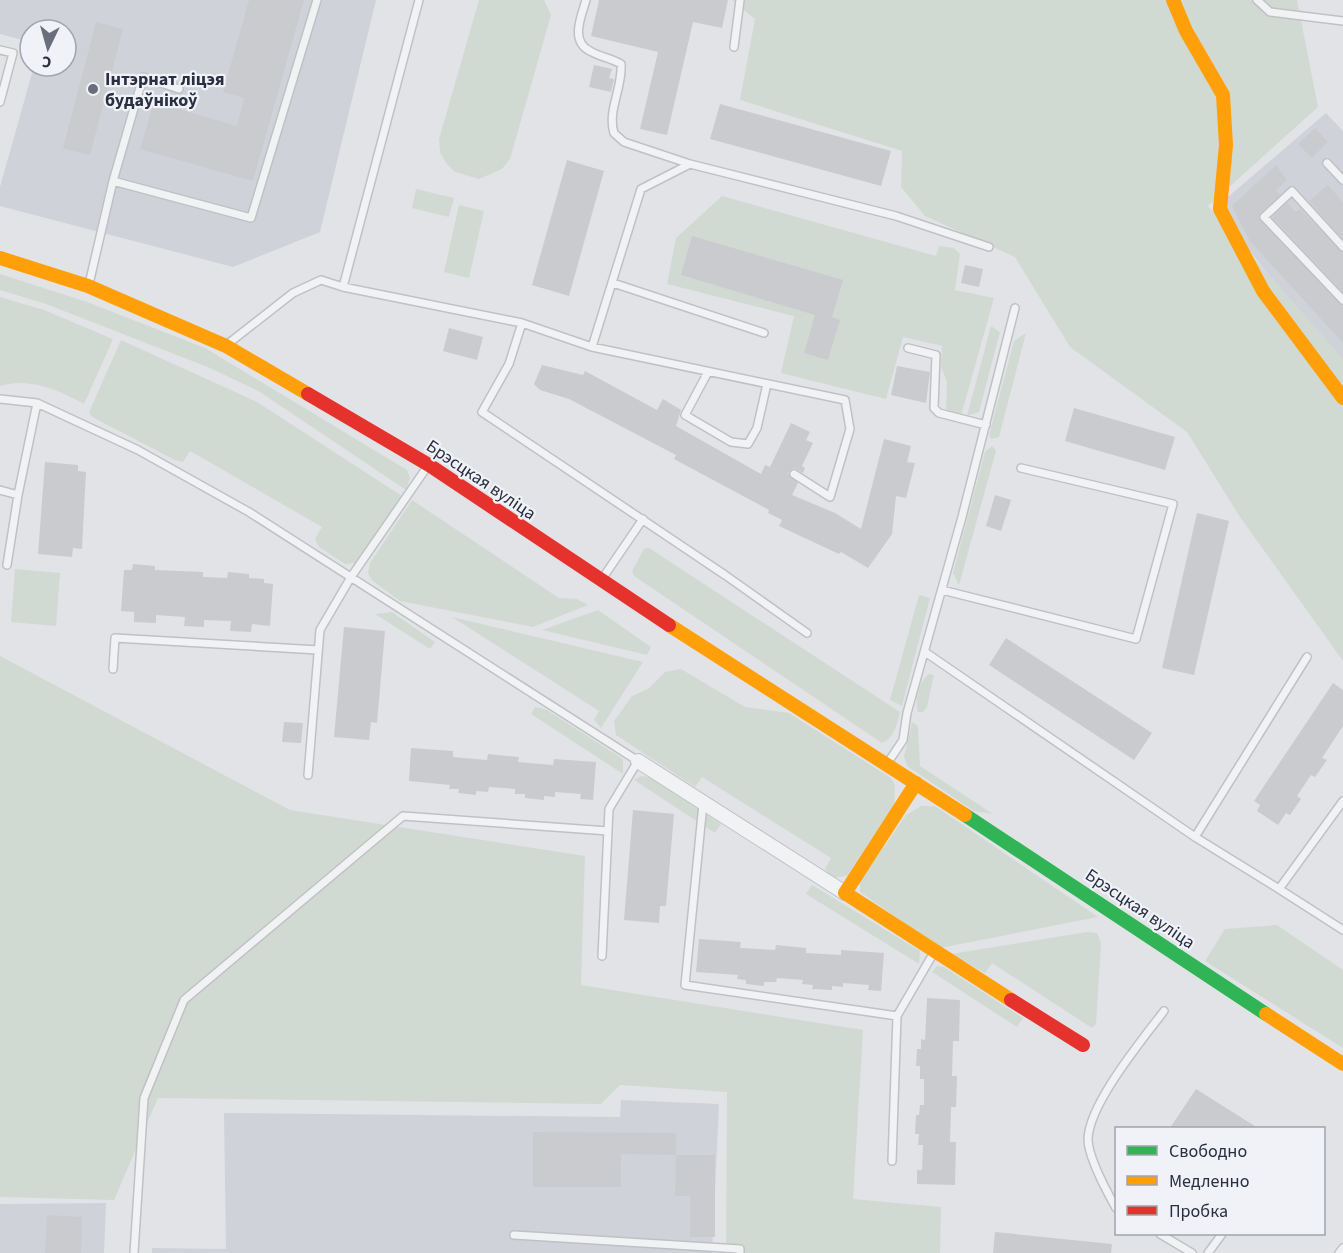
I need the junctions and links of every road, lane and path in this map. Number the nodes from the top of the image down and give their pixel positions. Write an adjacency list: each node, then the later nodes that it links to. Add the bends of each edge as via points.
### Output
1 (317, 0): 15 (lane, via 251,218)
2 (419, 0): 21 (lane)
3 (586, 0): 13 (lane, via 578,29 580,41 589,51 621,64 614,133 624,142)
4 (740, 0): 8 (lane)
5 (1173, 0): 31 (main road, via 1223,96 1226,145 1220,209 1263,291)
6 (1257, 0): 7 (lane, via 1270,12)
7 (1343, 21)
8 (734, 47)
9 (0, 50): 11 (lane, via 13,53)
10 (179, 89): 15 (lane, via 143,77)
11 (0, 102)
12 (1327, 163): 14 (lane)
13 (690, 164): 16 (lane, via 896,216); 19 (lane, via 641,189)
14 (1343, 180)
15 (113, 181): 20 (lane)
16 (989, 247)
17 (1343, 247): 22 (lane, via 1292,191 1264,217)
18 (0, 258): 20 (main road, Брэсцкая вуліца)
19 (613, 283): 25 (lane); 27 (lane)
20 (88, 286): 26 (main road, Брэсцкая вуліца)
21 (343, 287): 24 (lane); 26 (lane, via 321,280 293,293)
22 (1343, 300)
23 (1015, 308): 34 (lane)
24 (522, 323): 27 (lane); 40 (lane, via 509,364 482,412)
25 (764, 333)
26 (226, 346): 35 (main road, Брэсцкая вуліца)
27 (592, 347): 29 (lane)
28 (908, 348): 34 (lane, via 936,355 934,408 939,413)
29 (708, 372): 30 (lane); 30 (lane, via 685,416 731,442 748,444 757,428)
30 (766, 384): 37 (lane, via 844,400 850,429 830,496)
31 (1343, 398)
32 (0, 399): 33 (lane)
33 (37, 403): 39 (lane); 42 (lane, via 148,456 249,512)
34 (986, 425): 44 (lane)
35 (429, 465): 42 (lane); 43 (main road, Брэсцкая вуліца)
36 (1021, 468): 44 (lane, via 1173,504 1136,639)
37 (794, 474)
38 (0, 490): 39 (lane)
39 (18, 495): 41 (lane)
40 (643, 519): 43 (lane); 45 (lane)
41 (7, 565)
42 (351, 577): 46 (lane, via 320,630); 50 (lane)
43 (600, 581): 51 (main road, Брэсцкая вуліца)
44 (942, 590): 47 (lane)
45 (807, 633)
46 (318, 650): 49 (lane, via 115,638); 52 (lane)
47 (925, 652): 51 (lane, via 903,740); 57 (lane)
48 (1307, 657): 57 (lane)
49 (113, 669)
50 (638, 761): 55 (street); 56 (lane, via 609,809)
51 (887, 764): 53 (main road, Брэсцкая вуліца)
52 (308, 775)
53 (916, 783): 59 (main road); 66 (main road, Брэсцкая вуліца)
54 (1343, 801): 58 (lane)
55 (703, 804): 59 (street); 64 (lane, via 685,985)
56 (608, 831): 62 (lane); 73 (lane, via 403,816 184,1000 144,1098)
57 (1196, 837): 58 (lane)
58 (1279, 889): 60 (lane)
59 (845, 894): 61 (main road)
60 (1343, 930)
61 (934, 953): 64 (lane); 65 (main road)
62 (602, 956)
63 (1164, 1011): 68 (lane, via 1124,1066 1091,1125 1090,1153)
64 (897, 1016): 67 (lane)
65 (1083, 1046)
66 (1343, 1064)
67 (892, 1161)
68 (1115, 1206)
69 (514, 1234): 74 (lane)
70 (1163, 1235): 75 (lane)
71 (1221, 1235): 76 (lane)
72 (1343, 1248): 77 (lane)
73 (134, 1253)
74 (740, 1253)
75 (1192, 1253)
76 (1208, 1253)
77 (1340, 1253)

